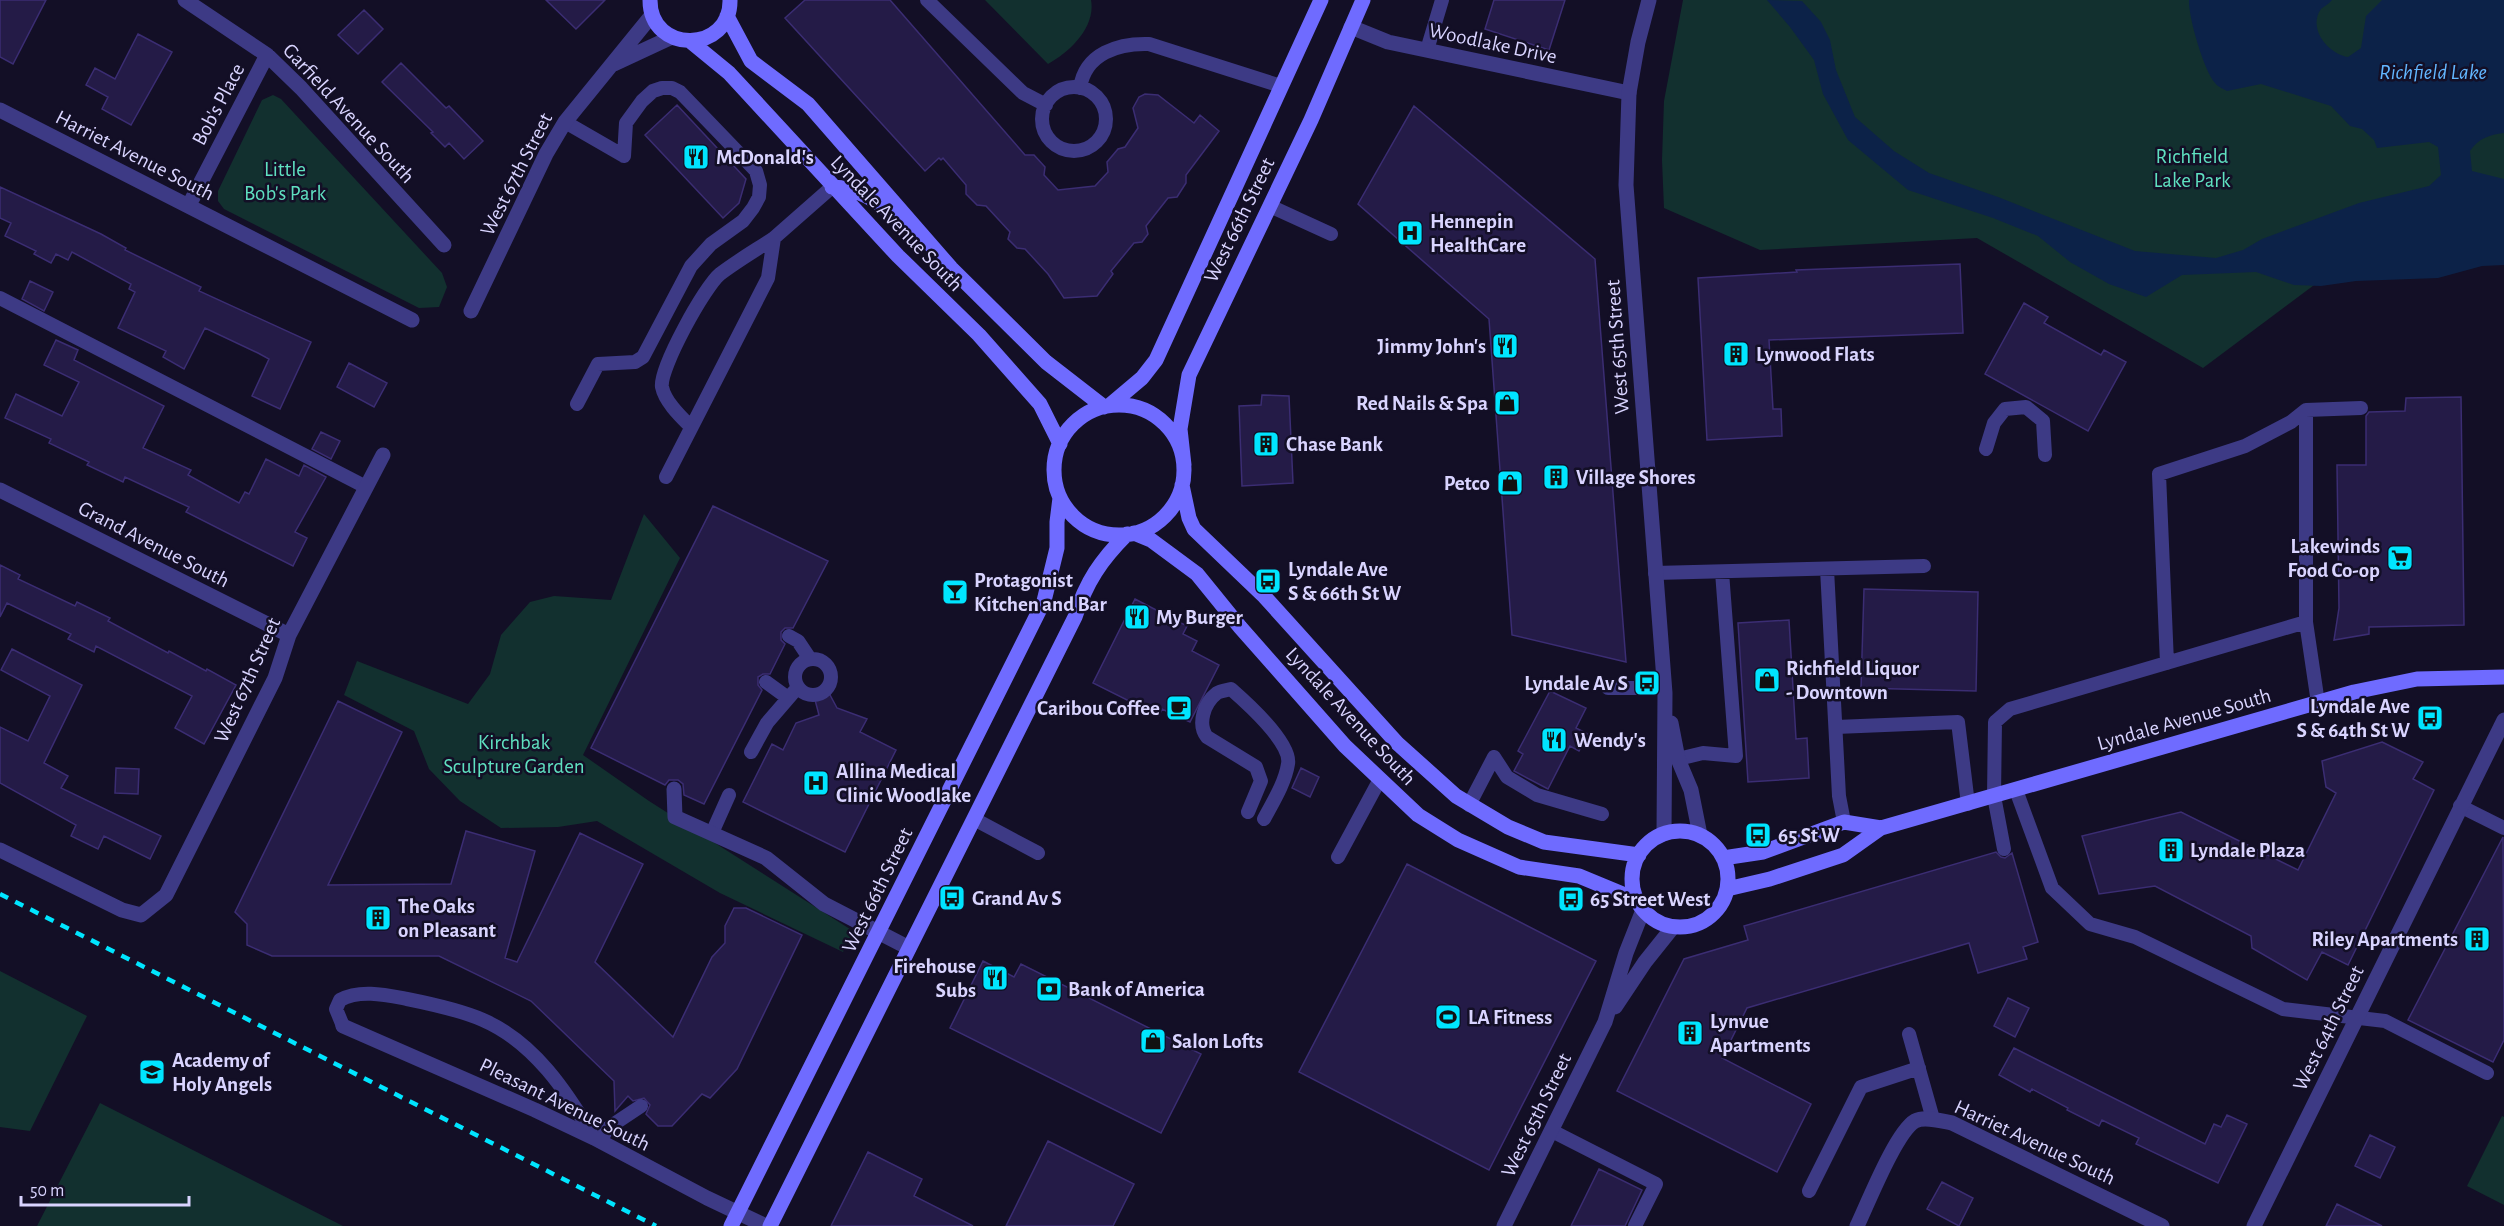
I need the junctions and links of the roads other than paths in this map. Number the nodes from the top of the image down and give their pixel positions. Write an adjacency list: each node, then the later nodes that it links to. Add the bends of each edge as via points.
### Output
1 (185, 0): 14 (street, Garfield Avenue South)
2 (730, 0): 9 (main road)
3 (927, 0): 19 (lane, via 1023,93)
4 (1321, 0): 16 (main road, West 66th Street)
5 (1363, 0): 10 (main road, West 66th Street)
6 (1442, 0): 13 (lane)
7 (1649, 0): 18 (street, West 65th Street)
8 (651, 7): 11 (main road, via 657,24); 15 (street, West 67th Street)
9 (727, 16): 12 (main road, via 712,34); 27 (main road, Lyndale Avenue South, via 751,61 808,104)
10 (1351, 27): 13 (street, Woodlake Drive, via 1388,42); 24 (main road, West 66th Street)
11 (672, 37): 12 (main road, Lyndale Avenue South); 15 (street, West 67th Street)
12 (690, 41): 22 (main road, Lyndale Avenue South, via 729,73)
13 (1427, 50): 18 (street, Woodlake Drive)
14 (267, 55): 23 (street, Bob's Place); 28 (street, Garfield Avenue South)
15 (611, 65): 21 (street, West 67th Street)
16 (1281, 86): 17 (lane, via 1149,44 1128,44 1104,52 1082,75); 33 (main road, West 66th Street, via 1156,360 1142,378)
17 (1080, 88): 19 (lane, via 1060,90); 19 (lane, via 1098,98 1106,117 1101,136 1084,149 1063,149 1047,136 1042,115)
18 (1629, 93): 50 (street, West 65th Street, via 1626,185)
19 (1046, 105)
20 (0, 110): 23 (street, Harriet Avenue South)
21 (565, 122): 30 (street, West 67th Street); 32 (lane, via 624,156 626,123 653,91 672,88 756,171 760,185 759,197 743,221 711,244 691,266 644,357 635,362 598,364)
22 (832, 187): 26 (lane); 27 (main road, via 860,192); 37 (main road, Lyndale Avenue South, via 1024,384 1040,404)
23 (189, 205): 31 (street, Harriet Avenue South)
24 (1270, 206): 25 (lane); 41 (main road, West 66th Street, via 1189,375 1180,429)
25 (1331, 234)
26 (774, 238): 36 (lane, via 768,278); 36 (lane, via 719,275 705,291 664,369 662,388 676,413)
27 (929, 241): 33 (main road, Lyndale Avenue South, via 1046,362)
28 (444, 245)
29 (0, 298): 44 (lane)
30 (471, 311)
31 (412, 320)
32 (577, 404)
33 (1107, 406): 37 (main road, via 1073,424); 41 (main road, via 1131,406 1152,413 1168,426 1179,444)
34 (2361, 408): 35 (lane)
35 (2306, 410): 52 (lane); 56 (lane, via 2244,447 2159,474)
36 (691, 427): 42 (lane)
37 (1060, 444): 46 (main road, via 1055,462)
38 (1986, 449): 40 (lane, via 1994,423 2005,410 2026,407 2043,421)
39 (383, 455): 44 (street, West 67th Street)
40 (2045, 456)
41 (1184, 465): 43 (main road)
42 (666, 477)
43 (1182, 485): 47 (main road, via 1165,516 1151,527); 74 (main road, Lyndale Avenue South, via 1194,529 1263,595 1397,743)
44 (366, 487): 53 (street, West 67th Street)
45 (0, 490): 53 (street, Grand Avenue South)
46 (1060, 498): 47 (main road, via 1088,527 1113,535); 95 (main road, West 66th Street, via 1057,548 1044,601)
47 (1131, 534): 68 (main road, Lyndale Avenue South, via 1151,540 1197,574); 78 (main road, via 1099,563)
48 (1924, 566): 49 (lane)
49 (1827, 569): 51 (lane); 65 (lane)
50 (1655, 573): 51 (lane); 61 (street, West 65th Street)
51 (1722, 573): 67 (lane, via 1736,756 1703,753)
52 (2306, 622): 56 (lane); 63 (lane)
53 (288, 635): 87 (street, West 67th Street, via 275,678 166,895 141,915 122,910)
54 (789, 636): 55 (lane, via 798,641)
55 (810, 659): 59 (lane, via 796,670); 59 (lane, via 826,665 830,682 813,695)
56 (2167, 663): 72 (lane, via 2010,709 1995,722)
57 (2504, 677): 63 (main road, Lyndale Avenue South, via 2417,679)
58 (766, 682): 62 (lane)
59 (798, 687): 62 (lane)
60 (1608, 688): 61 (lane)
61 (1664, 689): 67 (street, West 65th Street); 84 (street, West 65th Street)
62 (788, 698): 66 (lane, via 767,723)
63 (2318, 703): 70 (main road, Lyndale Avenue South)
64 (2504, 720): 75 (street, West 64th Street)
65 (1836, 727): 73 (lane, via 1958,722); 80 (lane)
66 (751, 752)
67 (1678, 759): 85 (street, West 65th Street, via 1691,790)
68 (1379, 781): 90 (lane); 93 (main road, Lyndale Avenue South, via 1418,815 1481,852 1519,867 1579,876)
69 (674, 789): 83 (street, via 675,817)
70 (2016, 790): 72 (main road, Lyndale Avenue South); 97 (lane, via 2052,888 2090,924 2135,937 2283,1009)
71 (729, 795): 83 (lane)
72 (1995, 796): 73 (main road, Lyndale Avenue South); 86 (lane)
73 (1968, 804): 81 (main road, Lyndale Avenue South)
74 (1469, 805): 77 (lane, via 1494,757 1507,777 1538,795); 89 (main road, Lyndale Avenue South, via 1544,842)
75 (2460, 806): 82 (lane); 97 (street, West 64th Street)
76 (1248, 812): 79 (lane, via 1261,781 1256,767 1202,730 1207,705 1218,692 1231,689 1287,749 1289,763)
77 (1602, 814)
78 (974, 819): 88 (lane); 96 (main road)
79 (1264, 819)
80 (1844, 822): 81 (main road, Lyndale Avenue South); 91 (main road, Lyndale Avenue South, via 1763,852)
81 (1881, 828): 92 (main road, Lyndale Avenue South, via 1843,855)
82 (2504, 828)
83 (712, 833): 95 (street, via 766,858 824,903)
84 (1664, 834): 85 (main road); 89 (main road, via 1645,846)
85 (1700, 835): 91 (main road)
86 (2004, 849)
87 (0, 850)
88 (1038, 853)
89 (1639, 855): 93 (main road, via 1632,885)
90 (1338, 857)
91 (1723, 858): 92 (main road, via 1728,873)
92 (1727, 889): 94 (main road, via 1713,914 1687,927)
93 (1640, 905): 94 (main road, Lyndale Avenue South, via 1651,918); 98 (street, West 65th Street)
94 (1672, 927): 98 (street, West 65th Street)
95 (879, 933): 96 (street); 108 (main road, West 66th Street)
96 (909, 948): 109 (main road)
97 (2357, 1017): 102 (lane, via 2385,1022); 114 (street, West 64th Street)
98 (1605, 1022): 105 (street, West 65th Street)
99 (343, 1026): 106 (street, Pleasant Avenue South); 106 (lane, via 336,1009 340,1000 350,995 393,996 483,1020 507,1034 558,1081)
100 (1909, 1034): 101 (lane)
101 (1919, 1068): 104 (lane); 107 (lane, via 1861,1087)
102 (2487, 1073)
103 (641, 1106): 106 (lane)
104 (1933, 1119): 112 (street, Harriet Avenue South, via 1917,1120 1907,1128); 113 (street, Harriet Avenue South, via 1952,1123)
105 (1552, 1131): 110 (street, West 65th Street); 111 (lane, via 1656,1184)
106 (597, 1140): 108 (street, Pleasant Avenue South, via 707,1198)
107 (1809, 1191)
108 (735, 1219): 109 (street, Pleasant Avenue South)
109 (768, 1226)
110 (1504, 1226)
111 (1635, 1226)
112 (1857, 1226)
113 (2162, 1226)
114 (2254, 1226)

